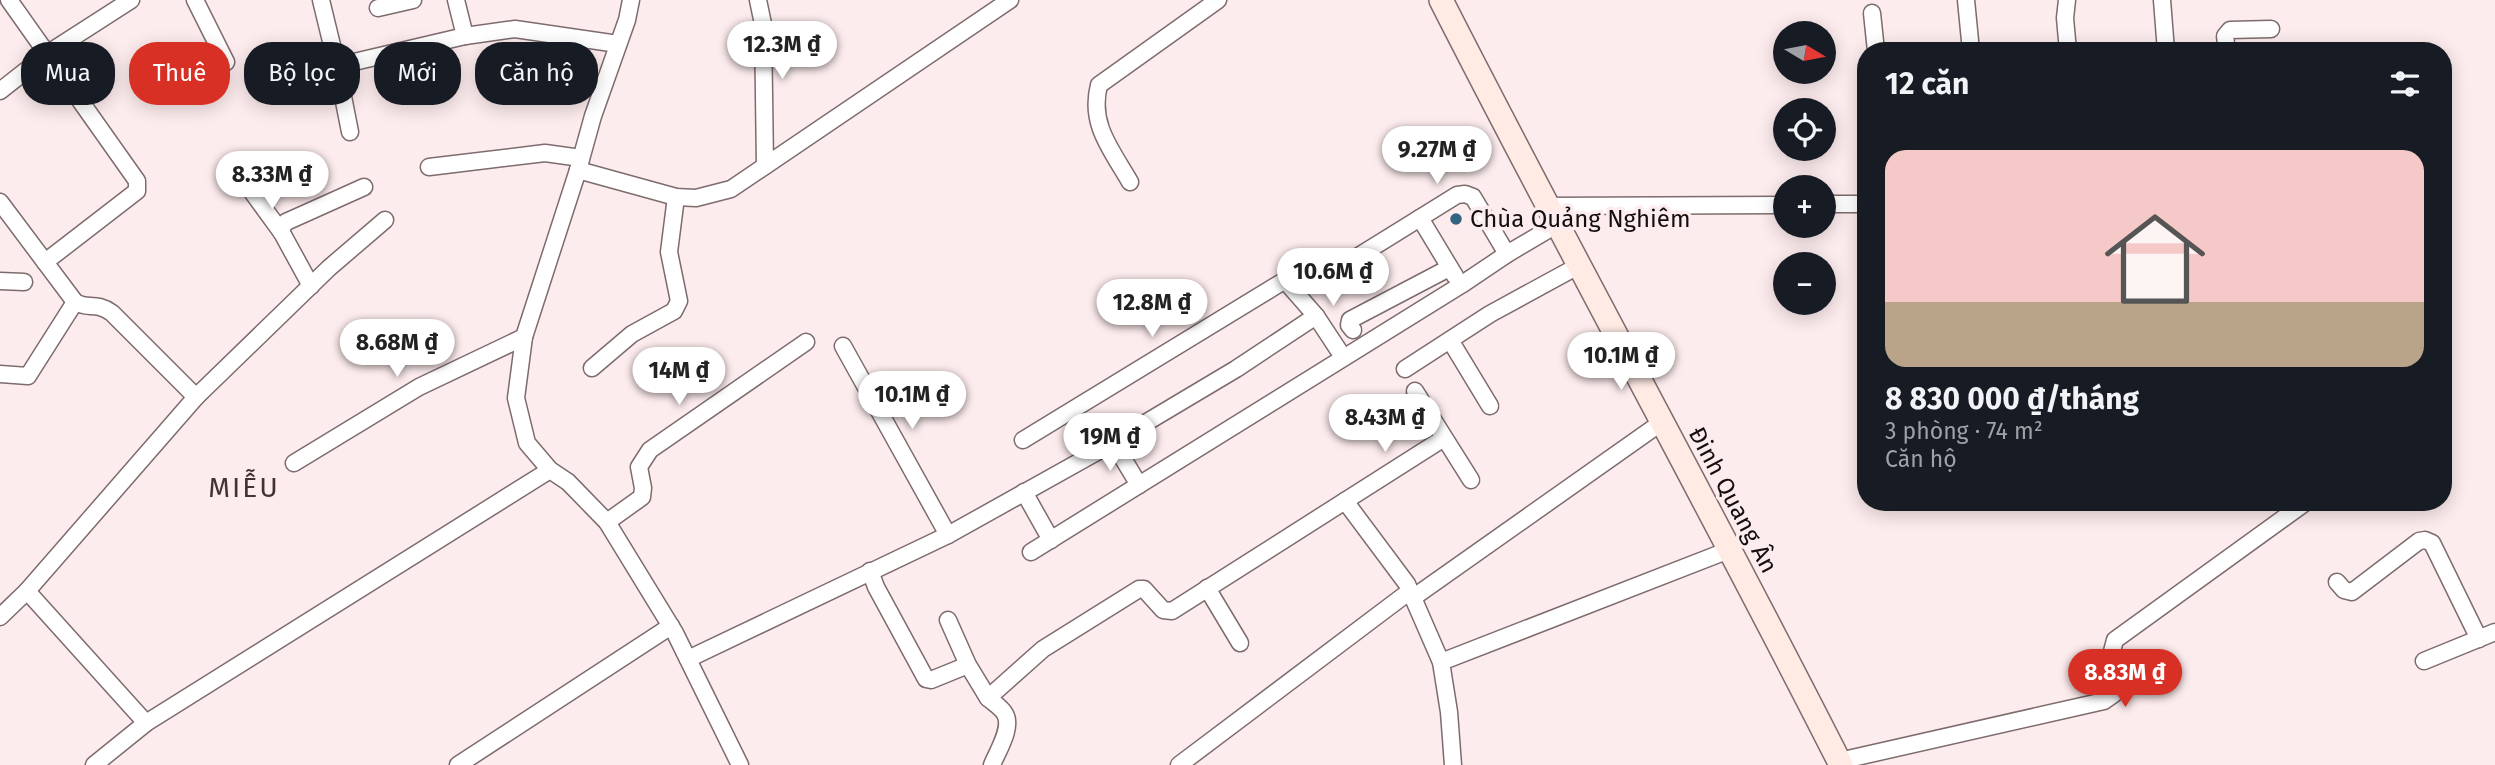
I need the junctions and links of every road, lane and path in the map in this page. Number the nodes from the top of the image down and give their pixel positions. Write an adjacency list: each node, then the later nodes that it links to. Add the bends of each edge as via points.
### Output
1 (9, 0): 19 (street)
2 (131, 0): 20 (street)
3 (195, 0): 21 (street)
4 (321, 0): 22 (street)
5 (413, 0): 15 (street)
6 (456, 0): 18 (street)
7 (631, 0): 28 (street)
8 (758, 0): 36 (street, via 763,24)
9 (1010, 0): 36 (street)
10 (1218, 0): 38 (street, via 1099,85 1094,104 1099,126)
11 (1441, 0): 46 (street, Đinh Quang Ân)
12 (1966, 0): 24 (street)
13 (2067, 0): 25 (street)
14 (2162, 0): 26 (street)
15 (378, 8)
16 (1872, 13): 23 (street)
17 (2271, 29): 27 (street, via 2230,30)
18 (465, 36): 28 (street, via 515,29); 29 (street)
19 (39, 42)
20 (66, 42)
21 (216, 42)
22 (331, 42)
23 (1875, 42)
24 (1970, 42)
25 (2067, 42)
26 (2165, 42)
27 (2226, 42)
28 (618, 44): 35 (street)
29 (360, 61)
30 (21, 74): 31 (street)
31 (0, 91)
32 (83, 105): 51 (street, via 137,181 137,191)
33 (345, 105): 34 (street)
34 (350, 132)
35 (579, 164): 37 (street, via 545,153); 41 (street); 62 (street)
36 (765, 166): 41 (street, via 715,195)
37 (429, 167)
38 (1130, 183)
39 (364, 187): 49 (street, via 286,222)
40 (250, 189): 49 (street)
41 (676, 197): 67 (street, via 669,252 679,301 674,311 632,334)
42 (0, 202): 51 (street)
43 (1836, 204): 44 (street)
44 (1857, 204)
45 (1773, 206): 46 (street)
46 (1551, 216): 50 (street); 52 (street, Đinh Quang Ân)
47 (1420, 218): 50 (street, via 1457,195 1473,197); 53 (street); 54 (street)
48 (385, 220): 58 (street)
49 (282, 233): 58 (street)
50 (1507, 254): 57 (street)
51 (45, 262): 59 (street)
52 (1578, 266): 63 (street); 73 (street, Đinh Quang Ân)
53 (1341, 267)
54 (1449, 268): 57 (street); 61 (street, via 1350,320)
55 (0, 281): 56 (street)
56 (24, 282)
57 (1461, 285): 66 (street)
58 (311, 286): 71 (street)
59 (75, 302): 69 (street, via 29,376); 71 (street, via 101,305)
60 (1316, 316): 66 (street); 75 (street, via 1288,284 1276,284); 76 (street)
61 (1353, 330)
62 (524, 337): 77 (street, via 419,387); 78 (street, via 516,398 527,443)
63 (1450, 340): 68 (street); 72 (street)
64 (806, 342): 84 (street, via 650,450 639,467 642,497)
65 (843, 346): 85 (street)
66 (1343, 357): 80 (street)
67 (592, 368)
68 (1405, 369)
69 (0, 374)
70 (1415, 391): 74 (street)
71 (196, 397): 92 (street)
72 (1490, 406)
73 (1662, 422): 87 (street, Đinh Quang Ân); 93 (street)
74 (1444, 438): 79 (street); 82 (street)
75 (1023, 440)
76 (1113, 442): 80 (street); 81 (street)
77 (294, 463)
78 (550, 470): 84 (street); 105 (street)
79 (1471, 480)
80 (1139, 485): 86 (street)
81 (1024, 492): 85 (street); 86 (street)
82 (1345, 500): 91 (street); 93 (street)
83 (2294, 511): 107 (street, via 2115,640 2110,654 2117,681 2114,694 2104,701)
84 (607, 522): 96 (street)
85 (948, 534): 89 (street)
86 (1051, 540): 88 (street)
87 (1729, 550): 102 (street); 107 (street, Đinh Quang Ân)
88 (1031, 552)
89 (870, 571): 100 (street); 103 (street, via 926,679)
90 (2337, 582): 98 (street, via 2352,592 2425,540 2432,543)
91 (1207, 588): 99 (street); 104 (street, via 1172,611 1163,610 1148,592 1139,589 1043,649)
92 (27, 591): 94 (street); 105 (street)
93 (1412, 594): 102 (street); 111 (street)
94 (0, 617)
95 (948, 620): 103 (street)
96 (671, 626): 100 (street); 109 (street)
97 (2495, 632): 98 (street)
98 (2479, 639): 101 (street)
99 (1240, 643)
100 (688, 659): 106 (street)
101 (2424, 661)
102 (1441, 662): 112 (street)
103 (968, 664): 104 (street)
104 (988, 698): 110 (street, via 1007,720)
105 (145, 723): 108 (street)
106 (734, 763)
107 (1840, 763)
108 (94, 765)
109 (458, 765)
110 (992, 765)
111 (1179, 765)
112 (1453, 765)

